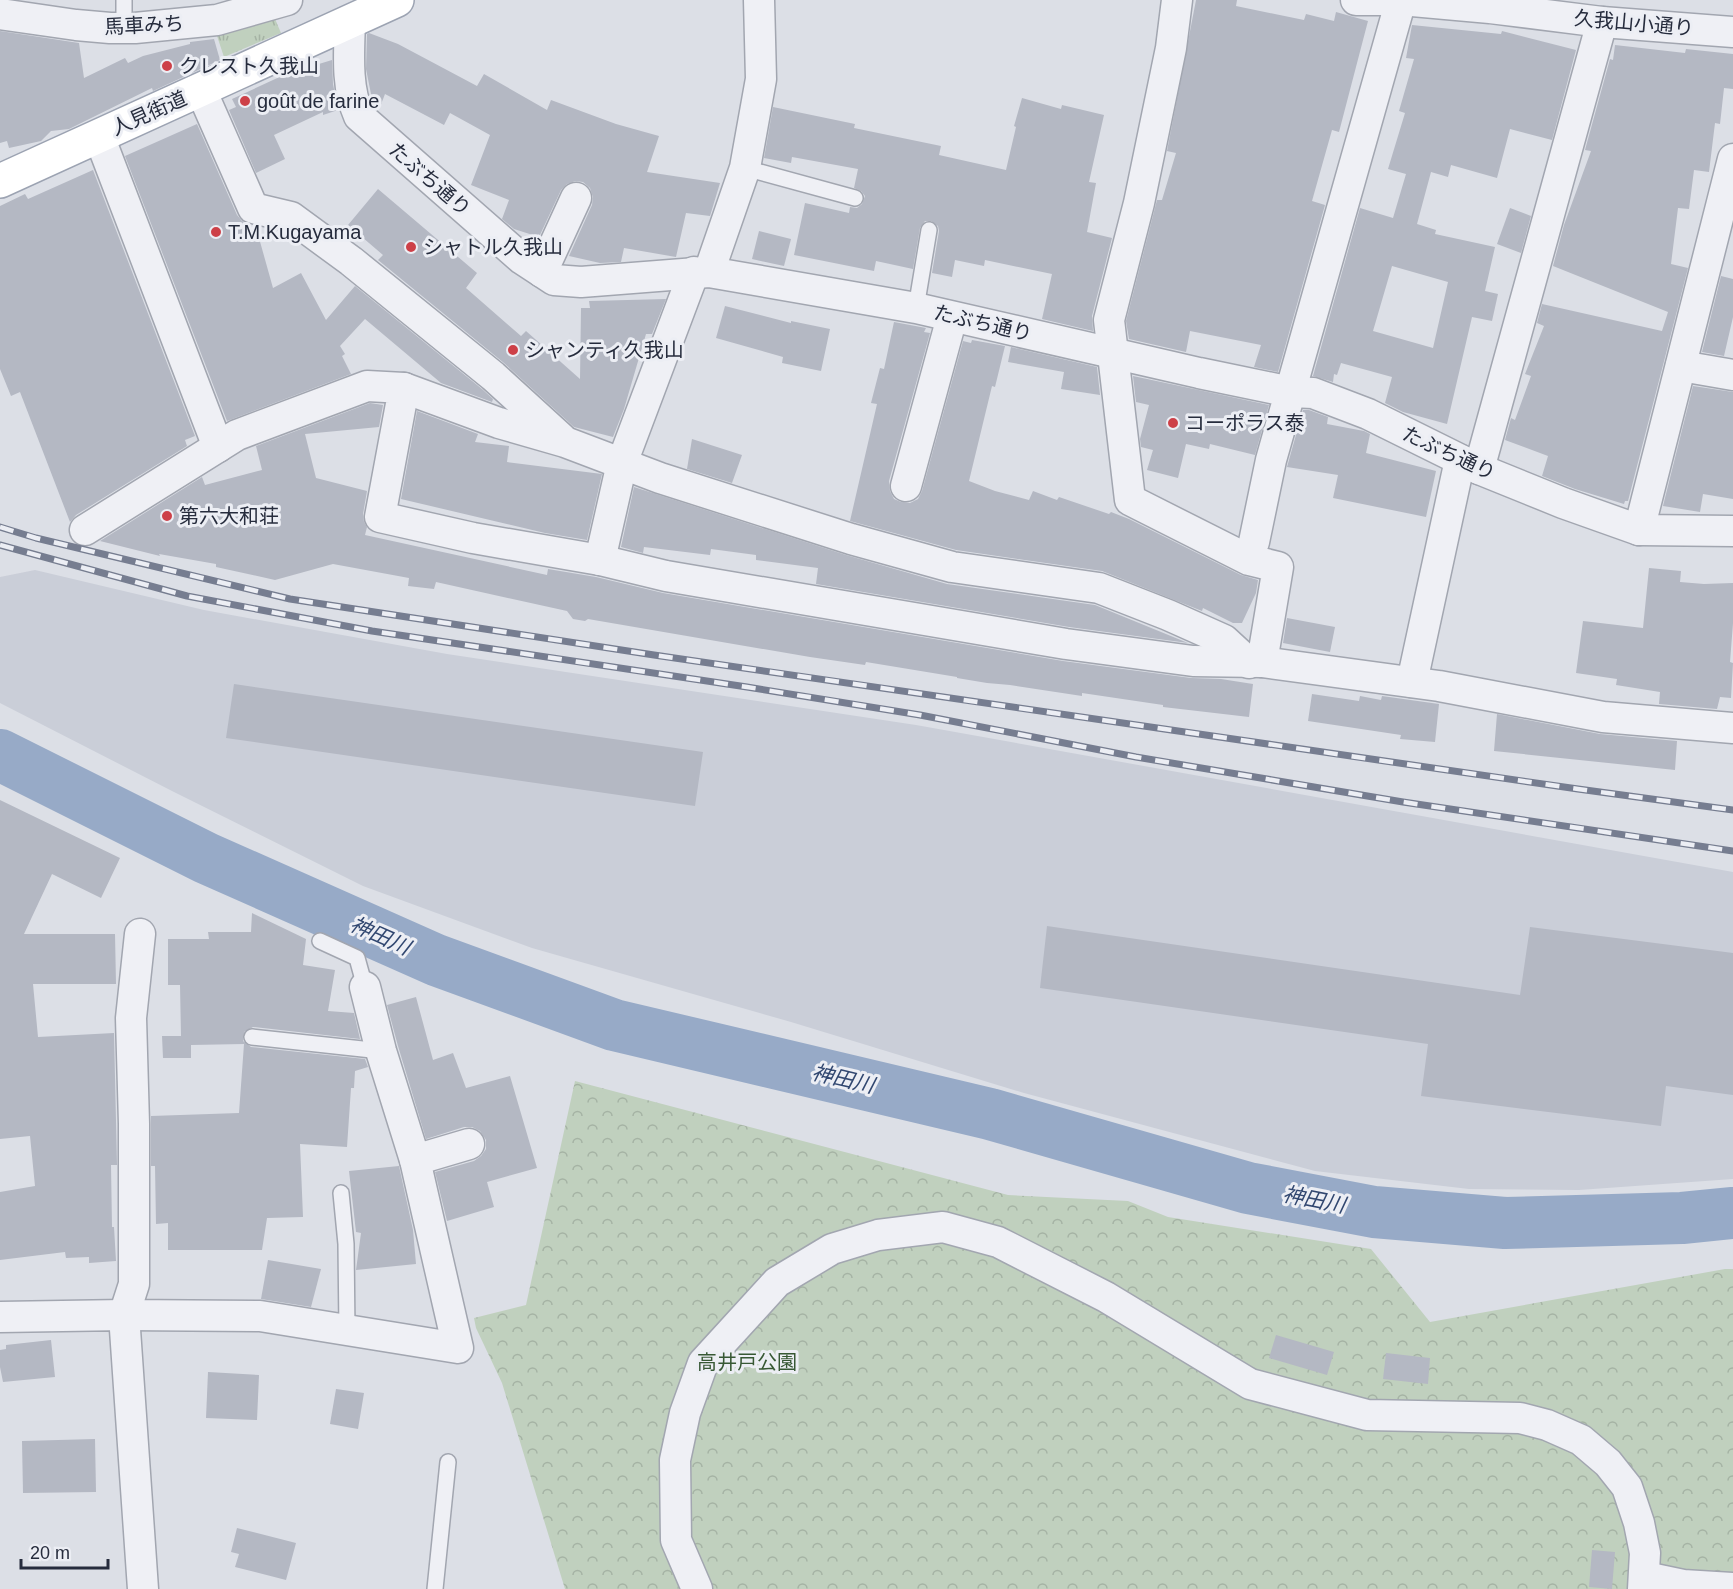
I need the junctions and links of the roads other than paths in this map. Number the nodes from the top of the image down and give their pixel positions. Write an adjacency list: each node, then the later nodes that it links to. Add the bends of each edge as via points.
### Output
1 (287, 0): 9 (street, 馬車みち, via 217,20)
2 (397, 0): 10 (main road, 人見街道)
3 (759, 0): 15 (street, via 761,79)
4 (1177, 0): 25 (street, via 1141,192 1109,320)
5 (1356, 0): 6 (street, 久我山小通り)
6 (1401, 0): 7 (street, 久我山小通り, via 1490,8); 29 (street)
7 (1564, 9): 11 (street, 久我山小通り)
8 (0, 14): 9 (street, 馬車みち, via 76,25)
9 (124, 14)
10 (350, 21): 13 (main road, 人見街道); 21 (street, たぶち通り, via 352,101 359,116 522,259)
11 (1602, 22): 12 (street, 久我山小通り); 33 (street)
12 (1733, 32)
13 (201, 90): 14 (main road, 人見街道); 30 (street, via 253,208 291,218 351,261 494,376)
14 (99, 136): 17 (main road, 人見街道); 31 (street)
15 (745, 168): 19 (lane); 22 (street)
16 (1731, 176): 26 (street)
17 (0, 181)
18 (576, 198): 21 (street)
19 (855, 198)
20 (929, 230): 23 (lane)
21 (542, 272): 22 (street, たぶち通り, via 554,280 581,282)
22 (702, 272): 23 (street, たぶち通り); 32 (street)
23 (916, 308): 24 (street, たぶち通り)
24 (952, 317): 25 (street, たぶち通り); 34 (street)
25 (1113, 352): 29 (street, たぶち通り); 40 (street, via 1130,500 1249,560 1278,567)
26 (1681, 366): 27 (street); 36 (street)
27 (1733, 375)
28 (404, 388): 30 (street); 31 (street, via 367,386 237,435); 39 (street, via 380,517)
29 (1292, 392): 33 (street, たぶち通り, via 1313,393 1368,414); 38 (street, via 1271,460)
30 (565, 442): 32 (street)
31 (218, 447): 35 (street)
32 (622, 463): 39 (street); 40 (street, via 851,539 952,567 1099,588 1224,640)
33 (1470, 464): 36 (street, たぶち通り); 41 (street)
34 (906, 486)
35 (85, 530)
36 (1639, 530): 37 (street, たぶち通り)
37 (1733, 531)
38 (1254, 542)
39 (600, 560): 40 (street, via 666,576 1066,644 1193,662)
40 (1256, 662): 41 (street)
41 (1412, 682): 42 (street, via 1603,717)
42 (1733, 728)
43 (140, 934): 51 (street, via 131,1018 134,1284)
44 (320, 941): 45 (lane, via 357,958)
45 (365, 987): 47 (street)
46 (252, 1037): 47 (lane)
47 (381, 1051): 49 (street)
48 (469, 1144): 49 (street)
49 (415, 1160): 53 (street, via 458,1348)
50 (341, 1193): 53 (lane, via 346,1244)
51 (124, 1315): 52 (street); 53 (street, via 260,1316); 57 (street)
52 (0, 1317)
53 (346, 1331)
54 (448, 1462): 58 (lane)
55 (1644, 1583): 56 (street); 59 (street, via 1645,1553 1627,1487 1608,1463 1581,1440 1520,1418 1367,1414 1250,1384 1106,1297 998,1242 943,1227 878,1235 832,1249 777,1282 703,1363 685,1413 675,1460 676,1540)
56 (1733, 1588)
57 (143, 1589)
58 (435, 1589)
59 (697, 1589)

